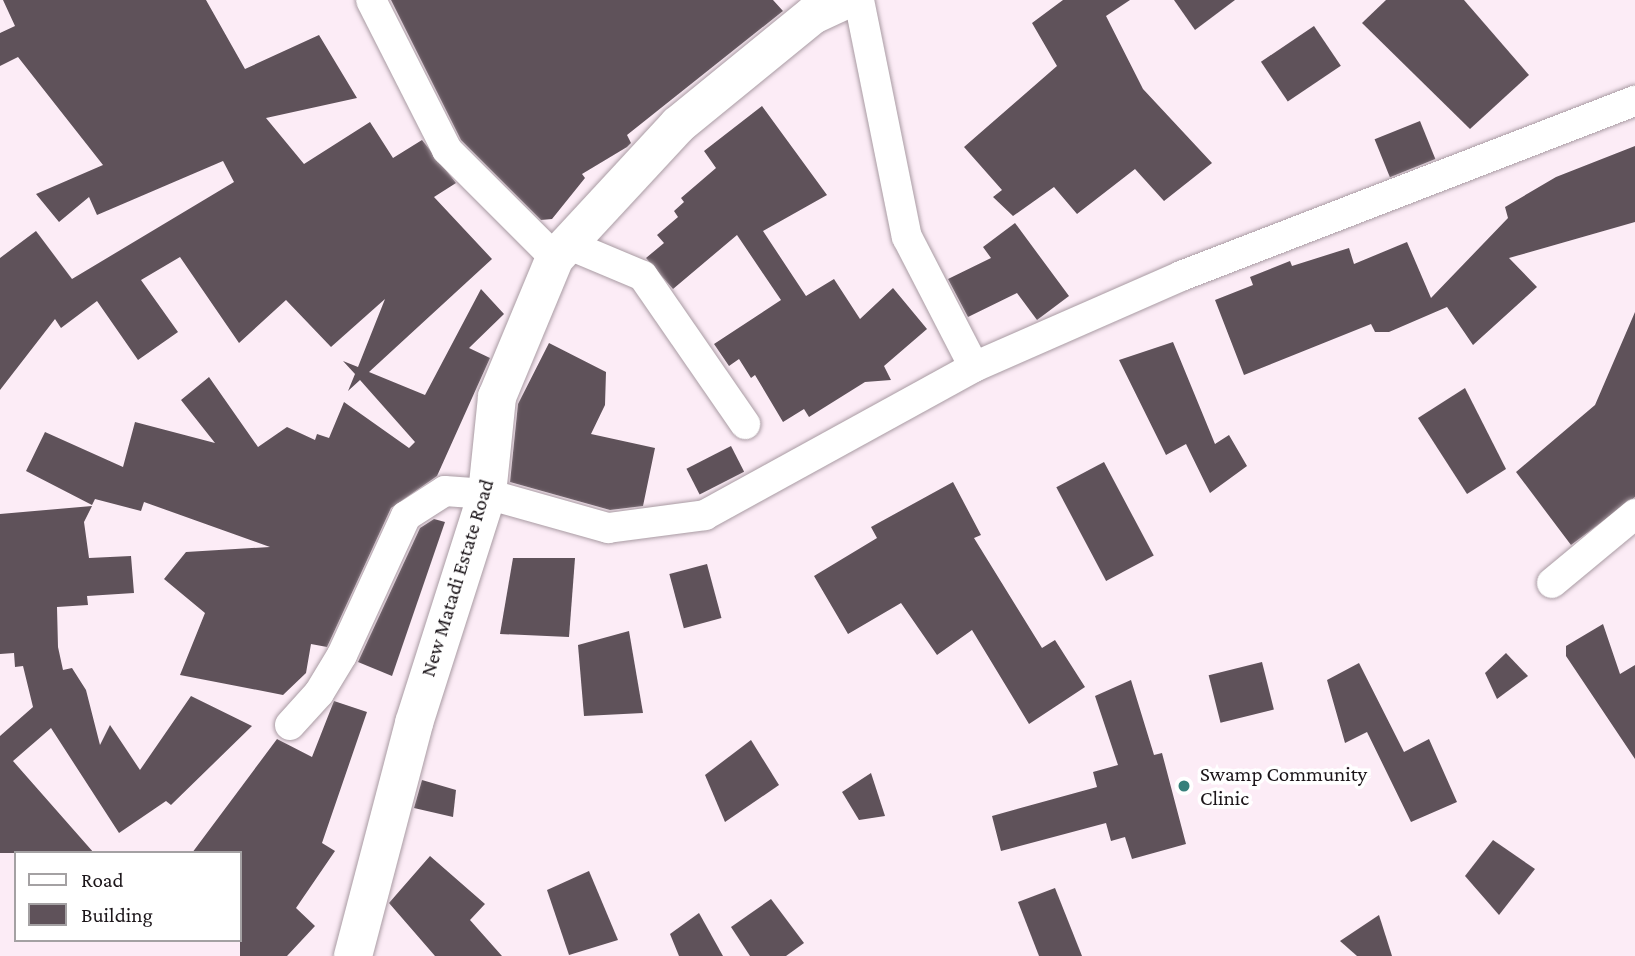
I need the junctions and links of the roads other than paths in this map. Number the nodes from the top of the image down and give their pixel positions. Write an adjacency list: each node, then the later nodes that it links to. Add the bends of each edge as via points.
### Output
1 (371, 0): 5 (street, via 447,150)
2 (859, 0): 6 (street, via 907,237)
3 (822, 5): 5 (street, New Matadi Estate Road, via 678,125)
4 (1635, 102): 6 (street, via 1181,276)
5 (561, 251): 7 (street, via 643,276); 8 (street, New Matadi Estate Road, via 497,397)
6 (974, 367): 8 (street, via 705,515 608,528)
7 (745, 424)
8 (487, 494): 11 (street, via 445,491 406,516 342,655 319,693); 12 (street, New Matadi Estate Road, via 414,723)
9 (1635, 514): 10 (street)
10 (1552, 583)
11 (290, 725)
12 (353, 956)

